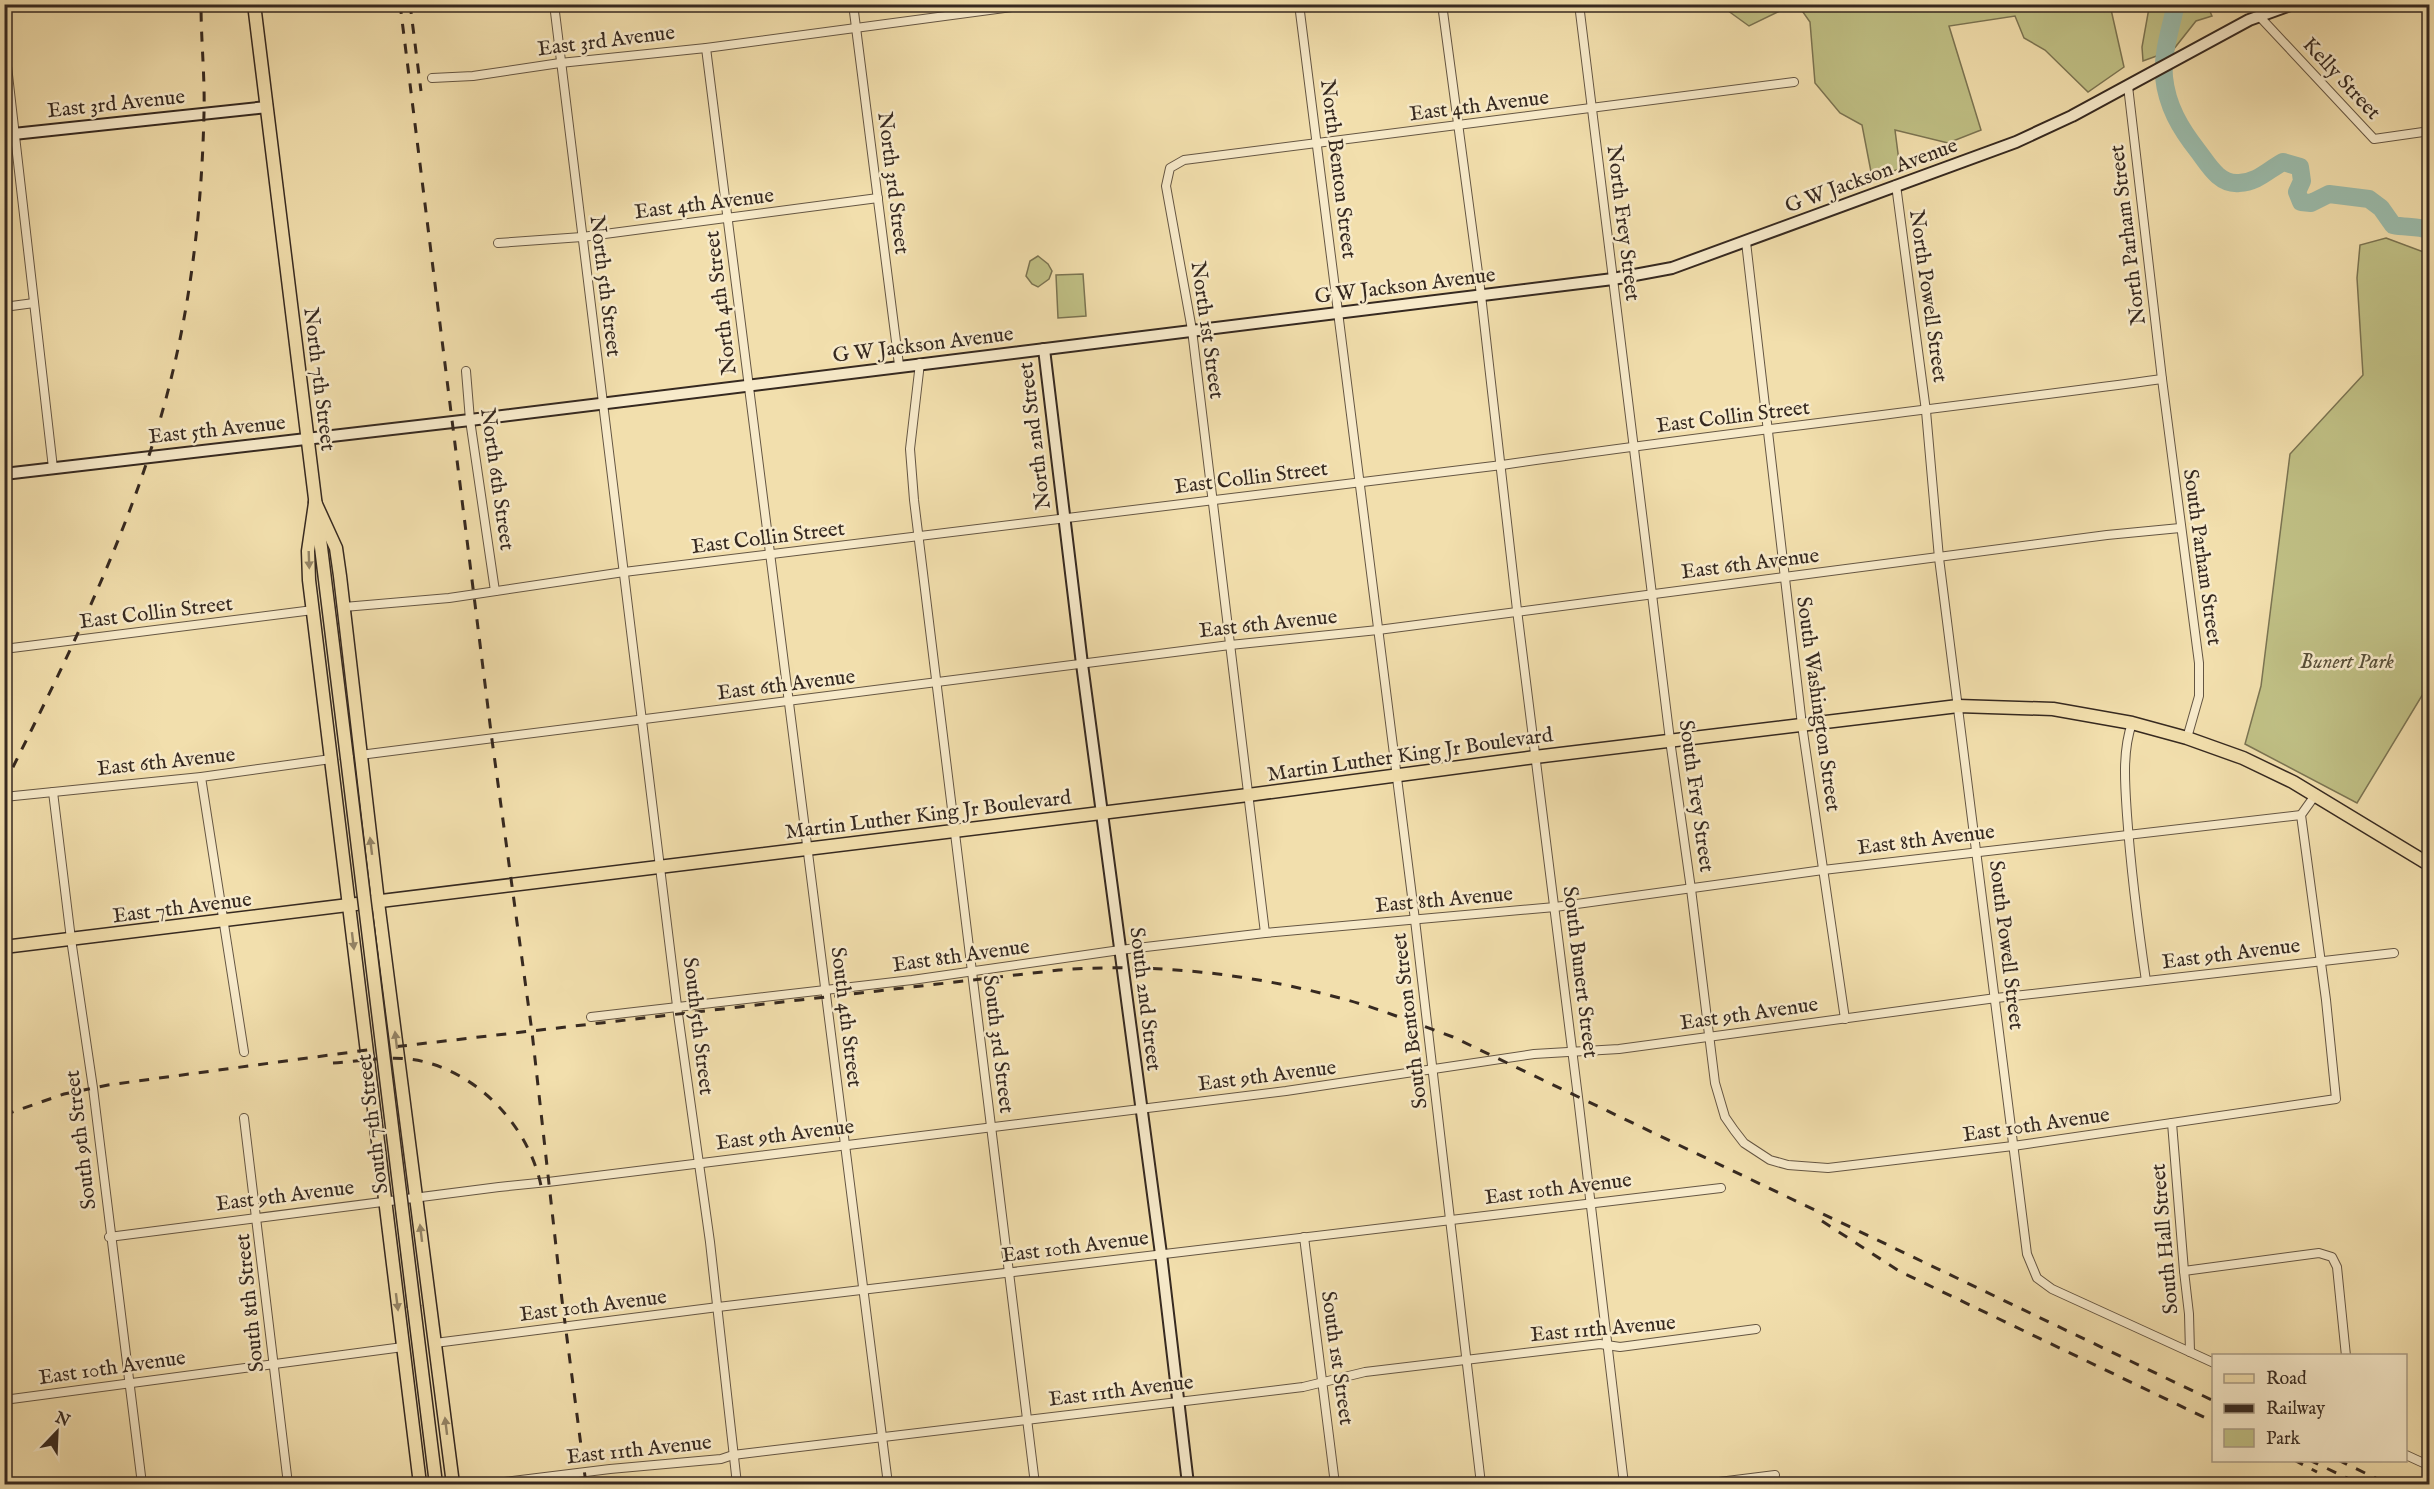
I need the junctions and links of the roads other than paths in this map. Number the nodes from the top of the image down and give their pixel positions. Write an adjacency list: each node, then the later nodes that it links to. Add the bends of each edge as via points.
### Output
1 (254, 4): 18 (main road, North 7th Street)
2 (554, 4): 14 (street, North 5th Street)
3 (853, 4): 11 (street, North 3rd Street)
4 (1035, 4): 9 (street, East 3rd Avenue)
5 (1299, 4): 23 (street, North Benton Street)
6 (1442, 4): 20 (street, South Bunert Street)
7 (1579, 4): 19 (street, North Frey Street)
8 (2293, 4): 10 (street, G W Jackson Avenue)
9 (1004, 6): 11 (street, East 3rd Avenue)
10 (2259, 16): 17 (street, G W Jackson Avenue); 21 (street, Kelly Street, via 2374,139)
11 (856, 28): 13 (street, East 3rd Avenue); 26 (street, North 3rd Street)
12 (4, 40): 22 (street)
13 (706, 48): 14 (street, East 3rd Avenue); 27 (street, North 4th Street)
14 (560, 63): 15 (street, East 3rd Avenue); 28 (street, North 5th Street)
15 (432, 78)
16 (1794, 82): 19 (street, East 4th Avenue)
17 (2130, 85): 25 (street, G W Jackson Avenue, via 2016,142); 41 (street, North Parham Street)
18 (267, 107): 22 (street, East 3rd Avenue); 47 (main road, North 7th Street)
19 (1592, 108): 20 (street, East 4th Avenue); 31 (street, North Frey Street)
20 (1458, 126): 23 (street, East 4th Avenue); 32 (street, South Bunert Street)
21 (2430, 131)
22 (10, 134): 33 (street)
23 (1317, 143): 24 (street, East 4th Avenue, via 1184,160); 35 (street, North Benton Street)
24 (1170, 168): 36 (street, North 1st Street, via 1166,186)
25 (1896, 185): 29 (street, G W Jackson Avenue); 44 (street, North Powell Street)
26 (878, 198): 27 (street, East 4th Avenue); 39 (street, North 3rd Street)
27 (727, 218): 28 (street, East 4th Avenue); 42 (street, North 4th Street)
28 (582, 237): 30 (street, East 4th Avenue); 43 (street, North 5th Street)
29 (1746, 242): 31 (street, G W Jackson Avenue, via 1688,264); 46 (street, South Washington Street)
30 (498, 243)
31 (1612, 279): 32 (street, G W Jackson Avenue); 48 (street, North Frey Street)
32 (1481, 295): 35 (street, G W Jackson Avenue); 49 (street, South Bunert Street)
33 (34, 303): 34 (street); 50 (street)
34 (4, 307)
35 (1339, 313): 36 (street, G W Jackson Avenue); 52 (street, North Benton Street)
36 (1192, 330): 37 (street, G W Jackson Avenue); 53 (street, North 1st Street)
37 (1044, 350): 38 (street, G W Jackson Avenue); 55 (street, North 2nd Street)
38 (920, 363): 39 (street, G W Jackson Avenue); 57 (street, via 910,449)
39 (899, 365): 42 (street, G W Jackson Avenue)
40 (466, 371): 45 (street, North 6th Street)
41 (2162, 379): 44 (street, East Collin Street); 56 (street, South Parham Street)
42 (748, 384): 43 (street, G W Jackson Avenue); 58 (street, North 4th Street)
43 (603, 402): 45 (street, G W Jackson Avenue); 60 (street, North 5th Street)
44 (1926, 411): 46 (street, East Collin Street); 59 (street, South Powell Street)
45 (470, 420): 47 (street, East 5th Avenue); 62 (street, North 6th Street)
46 (1767, 430): 48 (street, East Collin Street); 61 (street, South Washington Street)
47 (308, 439): 50 (street, East 5th Avenue); 54 (main road, North 7th Street)
48 (1634, 446): 49 (street, East Collin Street); 63 (street, South Frey Street)
49 (1502, 465): 52 (street, East Collin Street); 66 (street, South Bunert Street)
50 (53, 468): 51 (street, East 5th Avenue)
51 (4, 474)
52 (1359, 482): 53 (street, East Collin Street); 67 (street, South Benton Street)
53 (1211, 499): 55 (street, East Collin Street); 68 (street)
54 (315, 502): 64 (main road, via 336,548); 65 (main road, one-way to 65, via 308,551); 81 (main road, North 7th Street)
55 (1064, 518): 57 (street, East Collin Street); 70 (street, South 2nd Street)
56 (2180, 528): 59 (street, East 6th Avenue); 77 (street, South Parham Street, via 2200,681)
57 (918, 536): 58 (street, East Collin Street); 71 (street, South 3rd Street)
58 (771, 554): 60 (street, East Collin Street); 72 (street, South 4th Street)
59 (1939, 558): 61 (street, East 6th Avenue); 73 (street, South Powell Street)
60 (624, 572): 62 (street, East Collin Street); 74 (street, South 5th Street)
61 (1784, 577): 63 (street, East 6th Avenue); 76 (street, South Washington Street)
62 (495, 591): 64 (street, East Collin Street)
63 (1653, 592): 66 (street, East 6th Avenue); 78 (street, South Frey Street)
64 (344, 607): 79 (main road)
65 (313, 610): 69 (street, East Collin Street); 82 (main road)
66 (1516, 610): 67 (street, East 6th Avenue); 80 (street, South Bunert Street)
67 (1377, 630): 68 (street, East 6th Avenue); 83 (street, South Benton Street)
68 (1230, 645): 70 (street, East 6th Avenue); 87 (street)
69 (4, 649)
70 (1082, 664): 71 (street, East 6th Avenue); 89 (street, South 2nd Street)
71 (937, 683): 72 (street, East 6th Avenue); 91 (street, South 3rd Street)
72 (789, 702): 74 (street, East 6th Avenue); 93 (street, South 4th Street)
73 (1958, 706): 75 (main road, Martin Luther King Jr Boulevard, via 2053,709); 76 (main road, Martin Luther King Jr Boulevard); 94 (street, South Powell Street)
74 (643, 720): 79 (street, East 6th Avenue); 96 (street, South 5th Street)
75 (2132, 723): 77 (main road, Martin Luther King Jr Boulevard); 92 (street, via 2126,757)
76 (1802, 725): 78 (main road, Martin Luther King Jr Boulevard); 97 (street, South Washington Street)
77 (2187, 738): 86 (main road, Martin Luther King Jr Boulevard, via 2263,767)
78 (1670, 740): 80 (main road, Martin Luther King Jr Boulevard); 98 (street, South Frey Street)
79 (360, 755): 99 (main road, one-way to 79)
80 (1535, 757): 83 (main road, Martin Luther King Jr Boulevard); 102 (street, South Bunert Street)
81 (347, 758): 165 (main road, South 7th Street, bridge)
82 (331, 759): 84 (street, East 6th Avenue); 101 (main road)
83 (1395, 776): 87 (main road, Martin Luther King Jr Boulevard); 103 (street, South Benton Street)
84 (201, 777): 85 (street, East 6th Avenue); 104 (street)
85 (52, 792): 88 (street, East 6th Avenue); 106 (street, South 9th Street)
86 (2316, 794): 90 (street); 95 (main road, Martin Luther King Jr Boulevard)
87 (1248, 795): 89 (main road, Martin Luther King Jr Boulevard); 105 (street)
88 (4, 797)
89 (1102, 813): 91 (main road, Martin Luther King Jr Boulevard); 108 (street, South 2nd Street)
90 (2301, 815): 92 (street, East 8th Avenue); 110 (street)
91 (954, 831): 93 (main road, Martin Luther King Jr Boulevard); 111 (street, South 3rd Street)
92 (2128, 834): 94 (street, East 8th Avenue); 112 (street)
93 (808, 848): 96 (main road, Martin Luther King Jr Boulevard); 113 (street, South 4th Street)
94 (1977, 851): 97 (street, East 8th Avenue); 114 (street, South Powell Street)
95 (2430, 866)
96 (661, 867): 99 (main road, Martin Luther King Jr Boulevard); 115 (street, South 5th Street)
97 (1823, 870): 98 (street, East 8th Avenue); 117 (street, South Washington Street)
98 (1692, 889): 102 (street, East 8th Avenue); 118 (street, South Frey Street)
99 (378, 902): 100 (main road, Martin Luther King Jr Boulevard); 131 (main road, one-way to 99)
100 (363, 904): 101 (main road, East 7th Avenue)
101 (349, 906): 104 (main road, East 7th Avenue); 132 (main road, one-way to 132)
102 (1555, 907): 103 (street, East 8th Avenue); 120 (street, South Bunert Street)
103 (1415, 920): 105 (street, East 8th Avenue); 121 (street, South Benton Street)
104 (223, 922): 106 (main road, East 7th Avenue); 119 (street)
105 (1265, 933): 108 (street, East 8th Avenue)
106 (71, 939): 107 (main road, East 7th Avenue); 136 (street, South 9th Street)
107 (4, 948)
108 (1120, 950): 111 (street, East 8th Avenue); 122 (street, South 2nd Street)
109 (2394, 953): 110 (street, East 9th Avenue)
110 (2320, 960): 112 (street, East 9th Avenue); 124 (street, East 10th Avenue, via 2336,1100)
111 (972, 972): 113 (street, East 8th Avenue); 125 (street, South 3rd Street)
112 (2146, 981): 114 (street, East 9th Avenue)
113 (824, 990): 115 (street, East 8th Avenue); 127 (street, South 4th Street)
114 (1996, 998): 117 (street, East 9th Avenue); 128 (street, South Powell Street)
115 (678, 1007): 116 (street, East 8th Avenue); 129 (street, South 5th Street)
116 (591, 1017)
117 (1845, 1018): 118 (street, East 9th Avenue)
118 (1709, 1037): 120 (street, East 9th Avenue); 126 (street, South Frey Street, via 1718,1097 1725,1117)
119 (244, 1052)
120 (1573, 1052): 121 (street, East 9th Avenue, via 1534,1054); 133 (street, South Bunert Street)
121 (1432, 1071): 122 (street, East 9th Avenue); 135 (street, South Benton Street)
122 (1141, 1108): 125 (street, East 9th Avenue); 138 (street, South 2nd Street)
123 (244, 1118): 134 (street, South 8th Street)
124 (2172, 1123): 128 (street, East 10th Avenue); 139 (street, South Hall Street)
125 (991, 1128): 127 (street, East 9th Avenue); 140 (street, South 3rd Street)
126 (1744, 1143): 128 (street, East 10th Avenue, via 1770,1160 1828,1168)
127 (845, 1145): 129 (street, East 9th Avenue); 141 (street, South 4th Street)
128 (2013, 1146): 147 (street, South Powell Street, via 2027,1254 2037,1278 2052,1289)
129 (699, 1163): 131 (street, East 9th Avenue); 142 (street, South 5th Street)
130 (1721, 1188): 133 (street, East 10th Avenue)
131 (416, 1197): 132 (street, East 9th Avenue); 144 (main road, one-way to 131)
132 (385, 1201): 134 (street, East 9th Avenue); 146 (main road, one-way to 146)
133 (1591, 1202): 135 (street, East 10th Avenue); 145 (street, South Bunert Street)
134 (257, 1217): 136 (street, East 9th Avenue); 151 (street, South 8th Street)
135 (1451, 1219): 137 (street, East 10th Avenue); 149 (street, South Benton Street)
136 (109, 1237): 152 (street, South 9th Street)
137 (1304, 1237): 138 (street, East 10th Avenue); 153 (street, South 1st Street)
138 (1161, 1254): 140 (street, East 10th Avenue); 155 (street, South 2nd Street)
139 (2184, 1270): 147 (street, South Hall Street); 148 (street, via 2319,1253 2332,1257 2337,1267)
140 (1009, 1273): 141 (street, East 10th Avenue); 156 (street, South 3rd Street)
141 (864, 1290): 142 (street, East 10th Avenue); 157 (street, South 4th Street)
142 (718, 1307): 144 (street, East 10th Avenue); 158 (street, South 5th Street)
143 (1756, 1329): 145 (street, East 11th Avenue, via 1620,1347)
144 (435, 1343): 166 (main road, one-way to 144)
145 (1606, 1345): 149 (street, East 11th Avenue); 174 (street, South Bunert Street)
146 (403, 1347): 151 (street, East 10th Avenue); 164 (main road)
147 (2190, 1352): 150 (street)
148 (2346, 1354)
149 (1467, 1360): 153 (street, East 11th Avenue, via 1365,1372); 173 (street, South Benton Street)
150 (2212, 1362)
151 (273, 1363): 152 (street, East 10th Avenue); 163 (street, South 8th Street)
152 (128, 1382): 154 (street, East 10th Avenue); 162 (street, South 9th Street)
153 (1323, 1382): 155 (street, East 11th Avenue); 172 (street, South 1st Street)
154 (4, 1400)
155 (1179, 1402): 156 (street, East 11th Avenue); 171 (street, South 2nd Street)
156 (1027, 1420): 157 (street, East 11th Avenue); 170 (street, South 3rd Street)
157 (882, 1437): 158 (street, East 11th Avenue); 169 (street, South 4th Street)
158 (733, 1455): 167 (street, East 11th Avenue); 168 (street, South 5th Street)
159 (2407, 1455): 160 (street)
160 (2430, 1466)
161 (1775, 1475): 175 (street)
162 (142, 1485)
163 (288, 1485)
164 (420, 1485)
165 (436, 1485)
166 (453, 1485)
167 (489, 1485)
168 (737, 1485)
169 (888, 1485)
170 (1035, 1485)
171 (1188, 1485)
172 (1335, 1485)
173 (1481, 1485)
174 (1624, 1485)
175 (1703, 1485)

